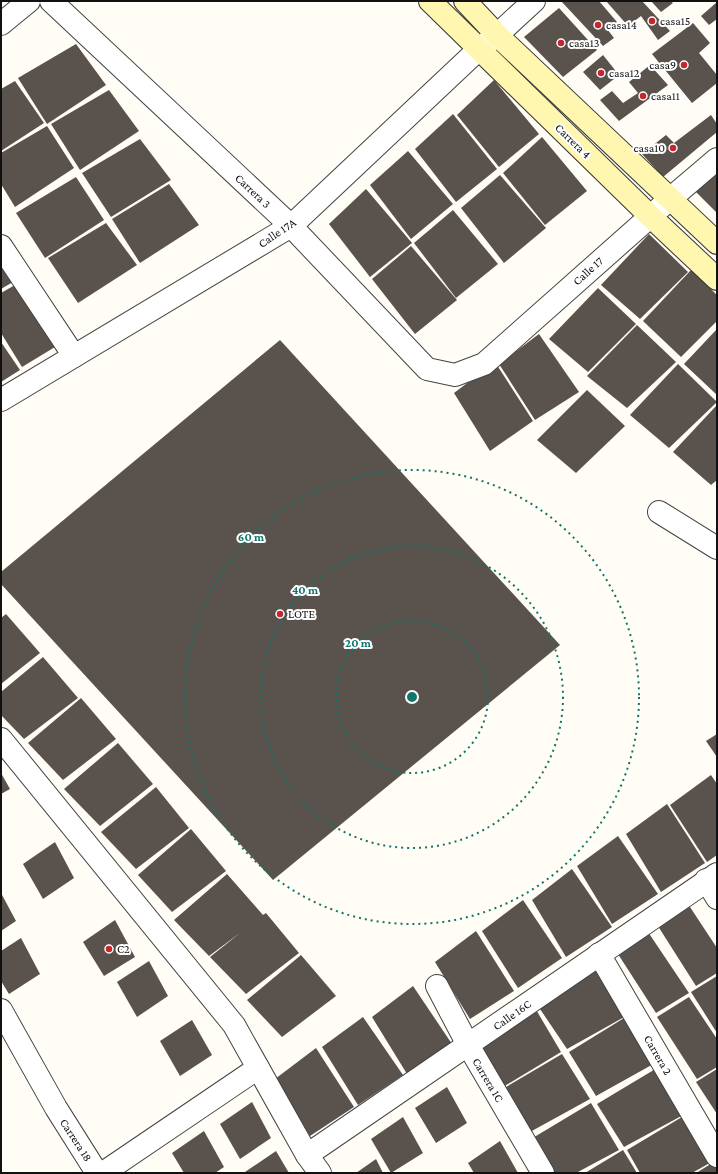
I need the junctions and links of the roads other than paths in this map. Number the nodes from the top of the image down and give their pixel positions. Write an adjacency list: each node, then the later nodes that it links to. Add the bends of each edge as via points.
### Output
1 (29, 1): 6 (street)
2 (51, 1): 12 (street, Carrera 3)
3 (430, 1): 8 (main road, Carrera 4)
4 (465, 1): 7 (main road, Carrera 4)
5 (534, 1): 7 (street, Calle 17A)
6 (1, 24)
7 (497, 35): 8 (street, Calle 17A); 10 (main road, Carrera 4)
8 (479, 49): 11 (main road, Carrera 4); 12 (street, Calle 17A)
9 (717, 159): 10 (street, Calle 17)
10 (670, 199): 11 (street, Calle 17); 13 (main road, Carrera 4)
11 (650, 216): 15 (main road, Carrera 4); 17 (street, Calle 17, via 484,364)
12 (291, 226): 16 (street, Calle 17A); 17 (street, Carrera 3, via 427,369)
13 (717, 243)
14 (1, 246): 16 (street)
15 (717, 280)
16 (74, 356): 18 (street, Calle 17A)
17 (455, 375)
18 (1, 400)
19 (659, 512): 20 (street)
20 (717, 548)
21 (1, 739): 27 (street, via 234,1025)
22 (713, 884): 23 (street, Calle 16C)
23 (599, 954): 26 (street, Calle 16C); 29 (street, Carrera 2)
24 (437, 986): 26 (street, Carrera 1C)
25 (1, 1010): 30 (street, Carrera 18, via 56,1108)
26 (468, 1046): 28 (street, Calle 16C); 33 (street, Carrera 1C)
27 (258, 1068): 28 (street); 31 (street)
28 (307, 1155): 32 (street)
29 (717, 1156)
30 (97, 1173)
31 (103, 1173)
32 (320, 1173)
33 (543, 1173)

